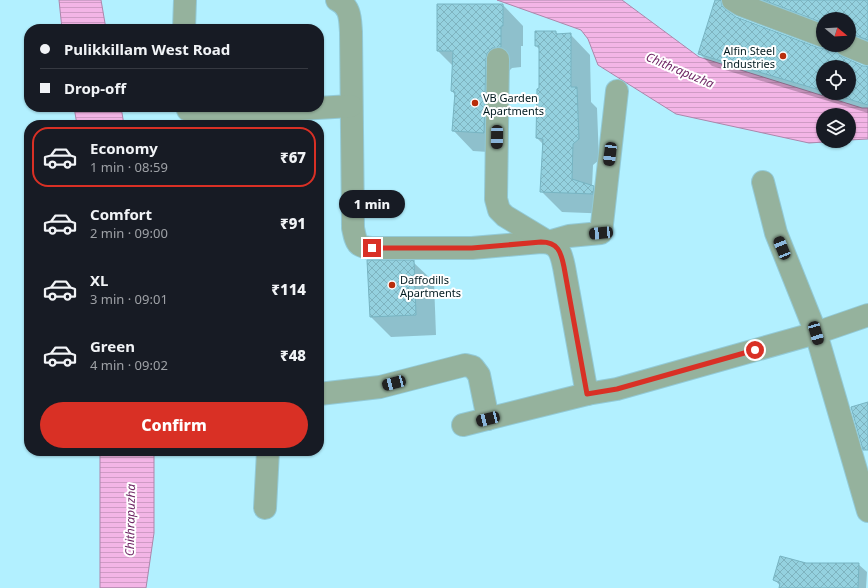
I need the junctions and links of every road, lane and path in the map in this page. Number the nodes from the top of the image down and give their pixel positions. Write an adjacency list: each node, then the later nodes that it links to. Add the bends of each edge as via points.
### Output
1 (185, 0): 4 (street)
2 (337, 0): 10 (street, via 349,12)
3 (733, 0): 5 (street)
4 (184, 24)
5 (816, 33)
6 (856, 49): 7 (street)
7 (868, 54)
8 (498, 59): 15 (street, via 496,199 499,210)
9 (618, 91): 15 (street, via 601,233 569,236)
10 (351, 106): 11 (street); 15 (street, via 353,228 355,239 361,247 472,248)
11 (324, 108)
12 (193, 112): 13 (street)
13 (248, 112)
14 (762, 182): 17 (street, via 776,233)
15 (548, 242): 19 (street, via 562,255)
16 (868, 315): 17 (street)
17 (816, 333): 19 (street, via 617,389); 24 (street)
18 (324, 393): 20 (street, via 380,387 465,365 473,368 479,375)
19 (587, 394): 20 (street)
20 (488, 419): 21 (street)
21 (462, 425)
22 (268, 456): 23 (street)
23 (265, 508)
24 (868, 510)

